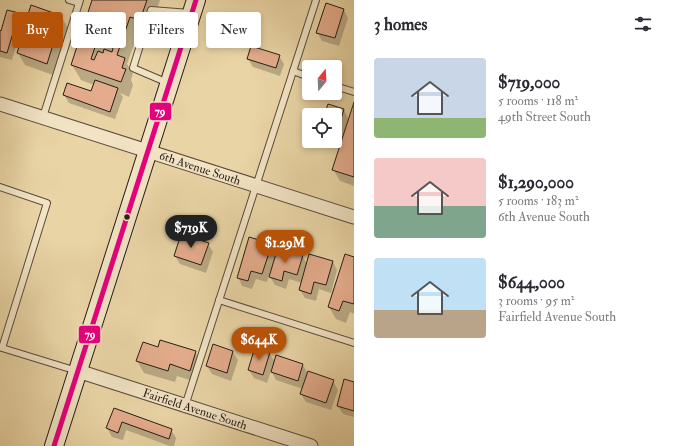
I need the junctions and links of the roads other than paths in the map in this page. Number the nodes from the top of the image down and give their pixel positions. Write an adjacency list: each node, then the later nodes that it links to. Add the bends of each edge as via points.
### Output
1 (69, 0): 3 (lane)
2 (316, 0): 5 (lane)
3 (80, 2): 11 (lane)
4 (194, 6): 7 (main road); 7 (lane, via 151,10 148,17 133,68)
5 (292, 71): 6 (lane); 13 (lane)
6 (302, 75)
7 (170, 84): 12 (main road)
8 (342, 88): 9 (lane)
9 (354, 92)
10 (0, 104): 11 (street, 6th Avenue South)
11 (43, 117): 12 (street, 6th Avenue South)
12 (148, 151): 13 (street, 6th Avenue South); 19 (main road)
13 (255, 186): 15 (street, 6th Avenue South); 16 (lane)
14 (0, 187): 18 (lane, via 47,203)
15 (354, 217)
16 (219, 300): 17 (lane); 20 (lane)
17 (354, 343)
18 (1, 351): 19 (lane)
19 (78, 371): 20 (street, Fairfield Avenue South); 21 (main road)
20 (185, 406): 22 (street, Fairfield Avenue South)
21 (54, 446)
22 (311, 446)

